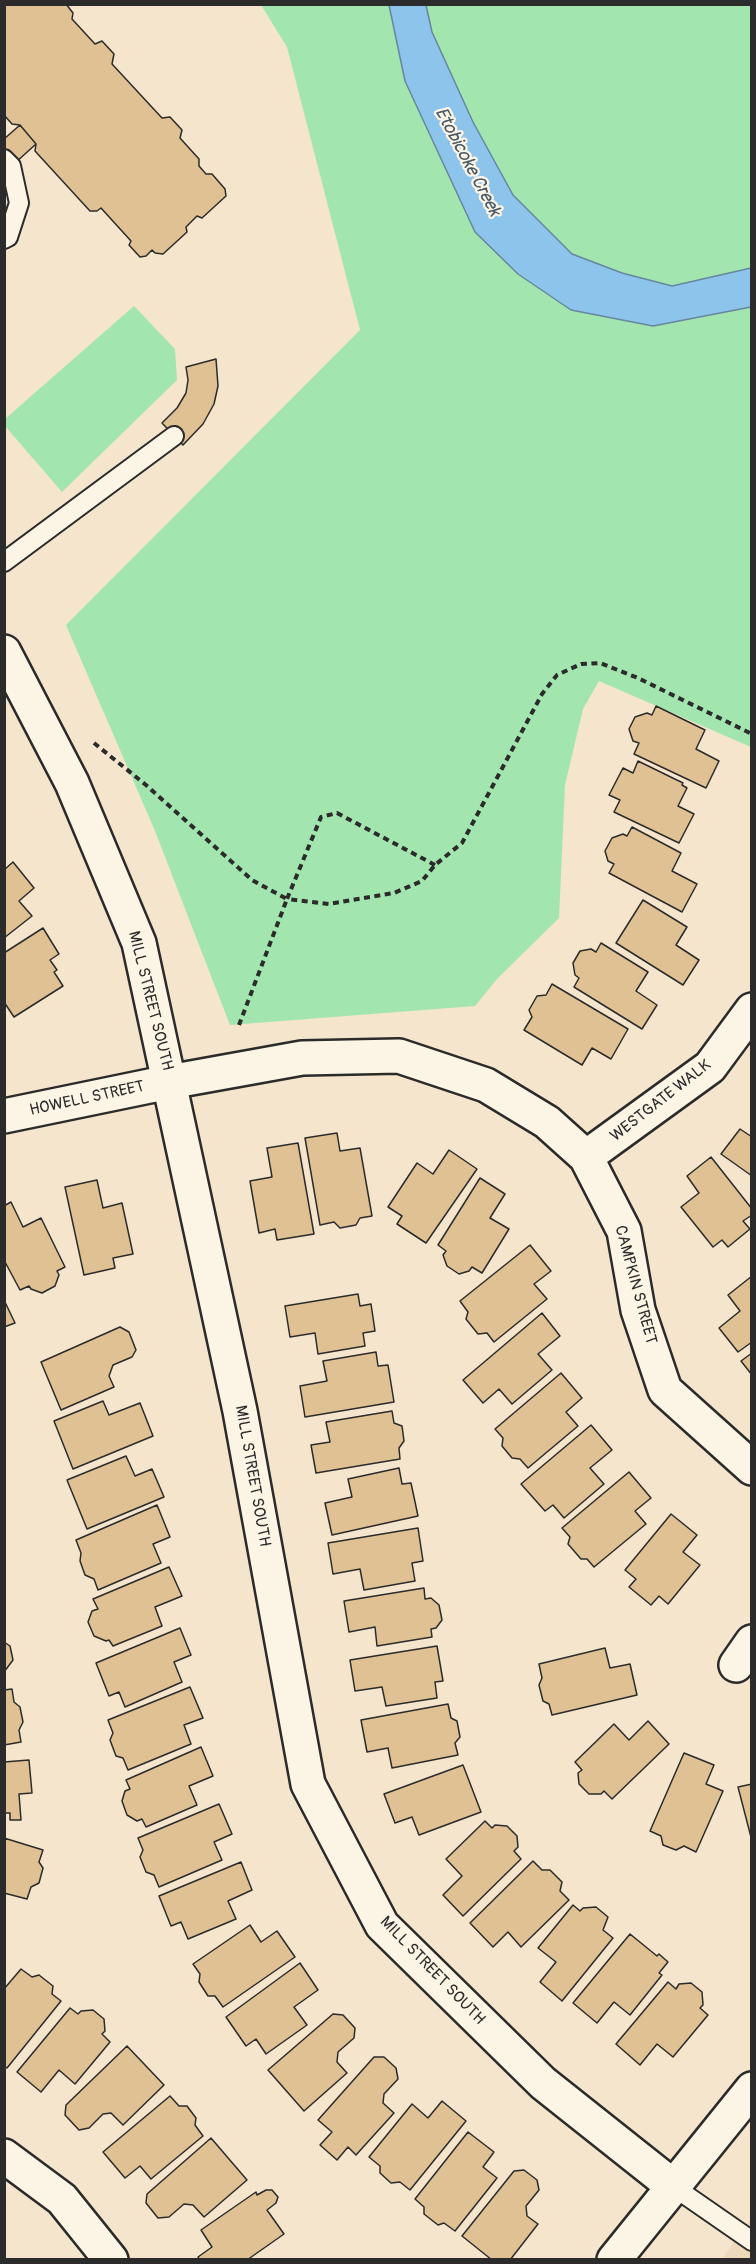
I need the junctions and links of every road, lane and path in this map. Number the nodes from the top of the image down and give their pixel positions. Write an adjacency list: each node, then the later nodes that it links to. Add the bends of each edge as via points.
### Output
1 (4, 159): 2 (lane, via 11,166 19,203)
2 (4, 239)
3 (174, 436): 4 (lane)
4 (4, 561)
5 (4, 652): 12 (street, MILL STREET SOUTH, via 72,783 139,943)
6 (752, 734): 8 (path, via 638,678 600,663 581,664 557,675 542,694 462,843)
7 (94, 743): 9 (path, via 146,784 252,880)
8 (435, 865): 9 (path, via 422,881 394,893 329,904); 9 (path, via 337,813 321,817)
9 (286, 899): 11 (path)
10 (752, 1010): 14 (street, WESTGATE WALK, via 710,1066)
11 (239, 1025)
12 (169, 1082): 13 (street, HOWELL STREET); 14 (street, CAMPKIN STREET, via 302,1058 399,1056 486,1085 547,1122); 18 (street, MILL STREET SOUTH, via 240,1411 308,1784 382,1925 543,2083)
13 (4, 1116)
14 (586, 1157): 15 (street, CAMPKIN STREET, via 624,1231 638,1310 665,1390)
15 (752, 1468)
16 (752, 2089): 18 (street)
17 (4, 2156): 20 (street, via 62,2199)
18 (674, 2187): 19 (lane); 21 (street)
19 (752, 2241)
20 (111, 2259)
21 (614, 2259)

